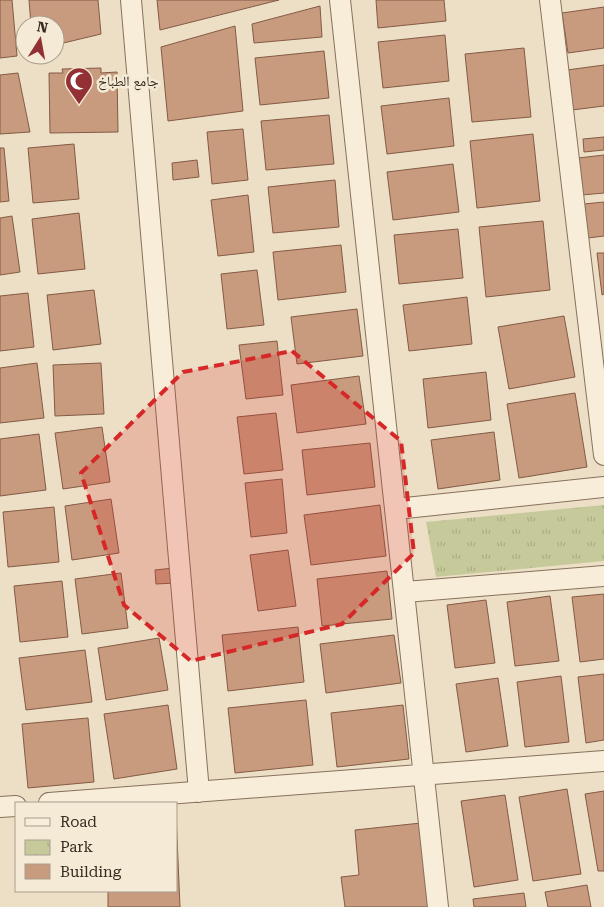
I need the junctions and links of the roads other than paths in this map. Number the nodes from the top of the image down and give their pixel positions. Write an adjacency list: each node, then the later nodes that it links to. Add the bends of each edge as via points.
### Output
1 (132, 0): 11 (street)
2 (340, 0): 6 (street)
3 (550, 0): 4 (street)
4 (604, 455)
5 (604, 487): 6 (street)
6 (396, 509): 8 (street)
7 (604, 576): 8 (street)
8 (404, 592): 10 (street)
9 (604, 762): 10 (street)
10 (424, 775): 11 (street); 15 (street)
11 (199, 792): 12 (street)
12 (63, 802)
13 (15, 806): 14 (street)
14 (0, 807)
15 (438, 907)

